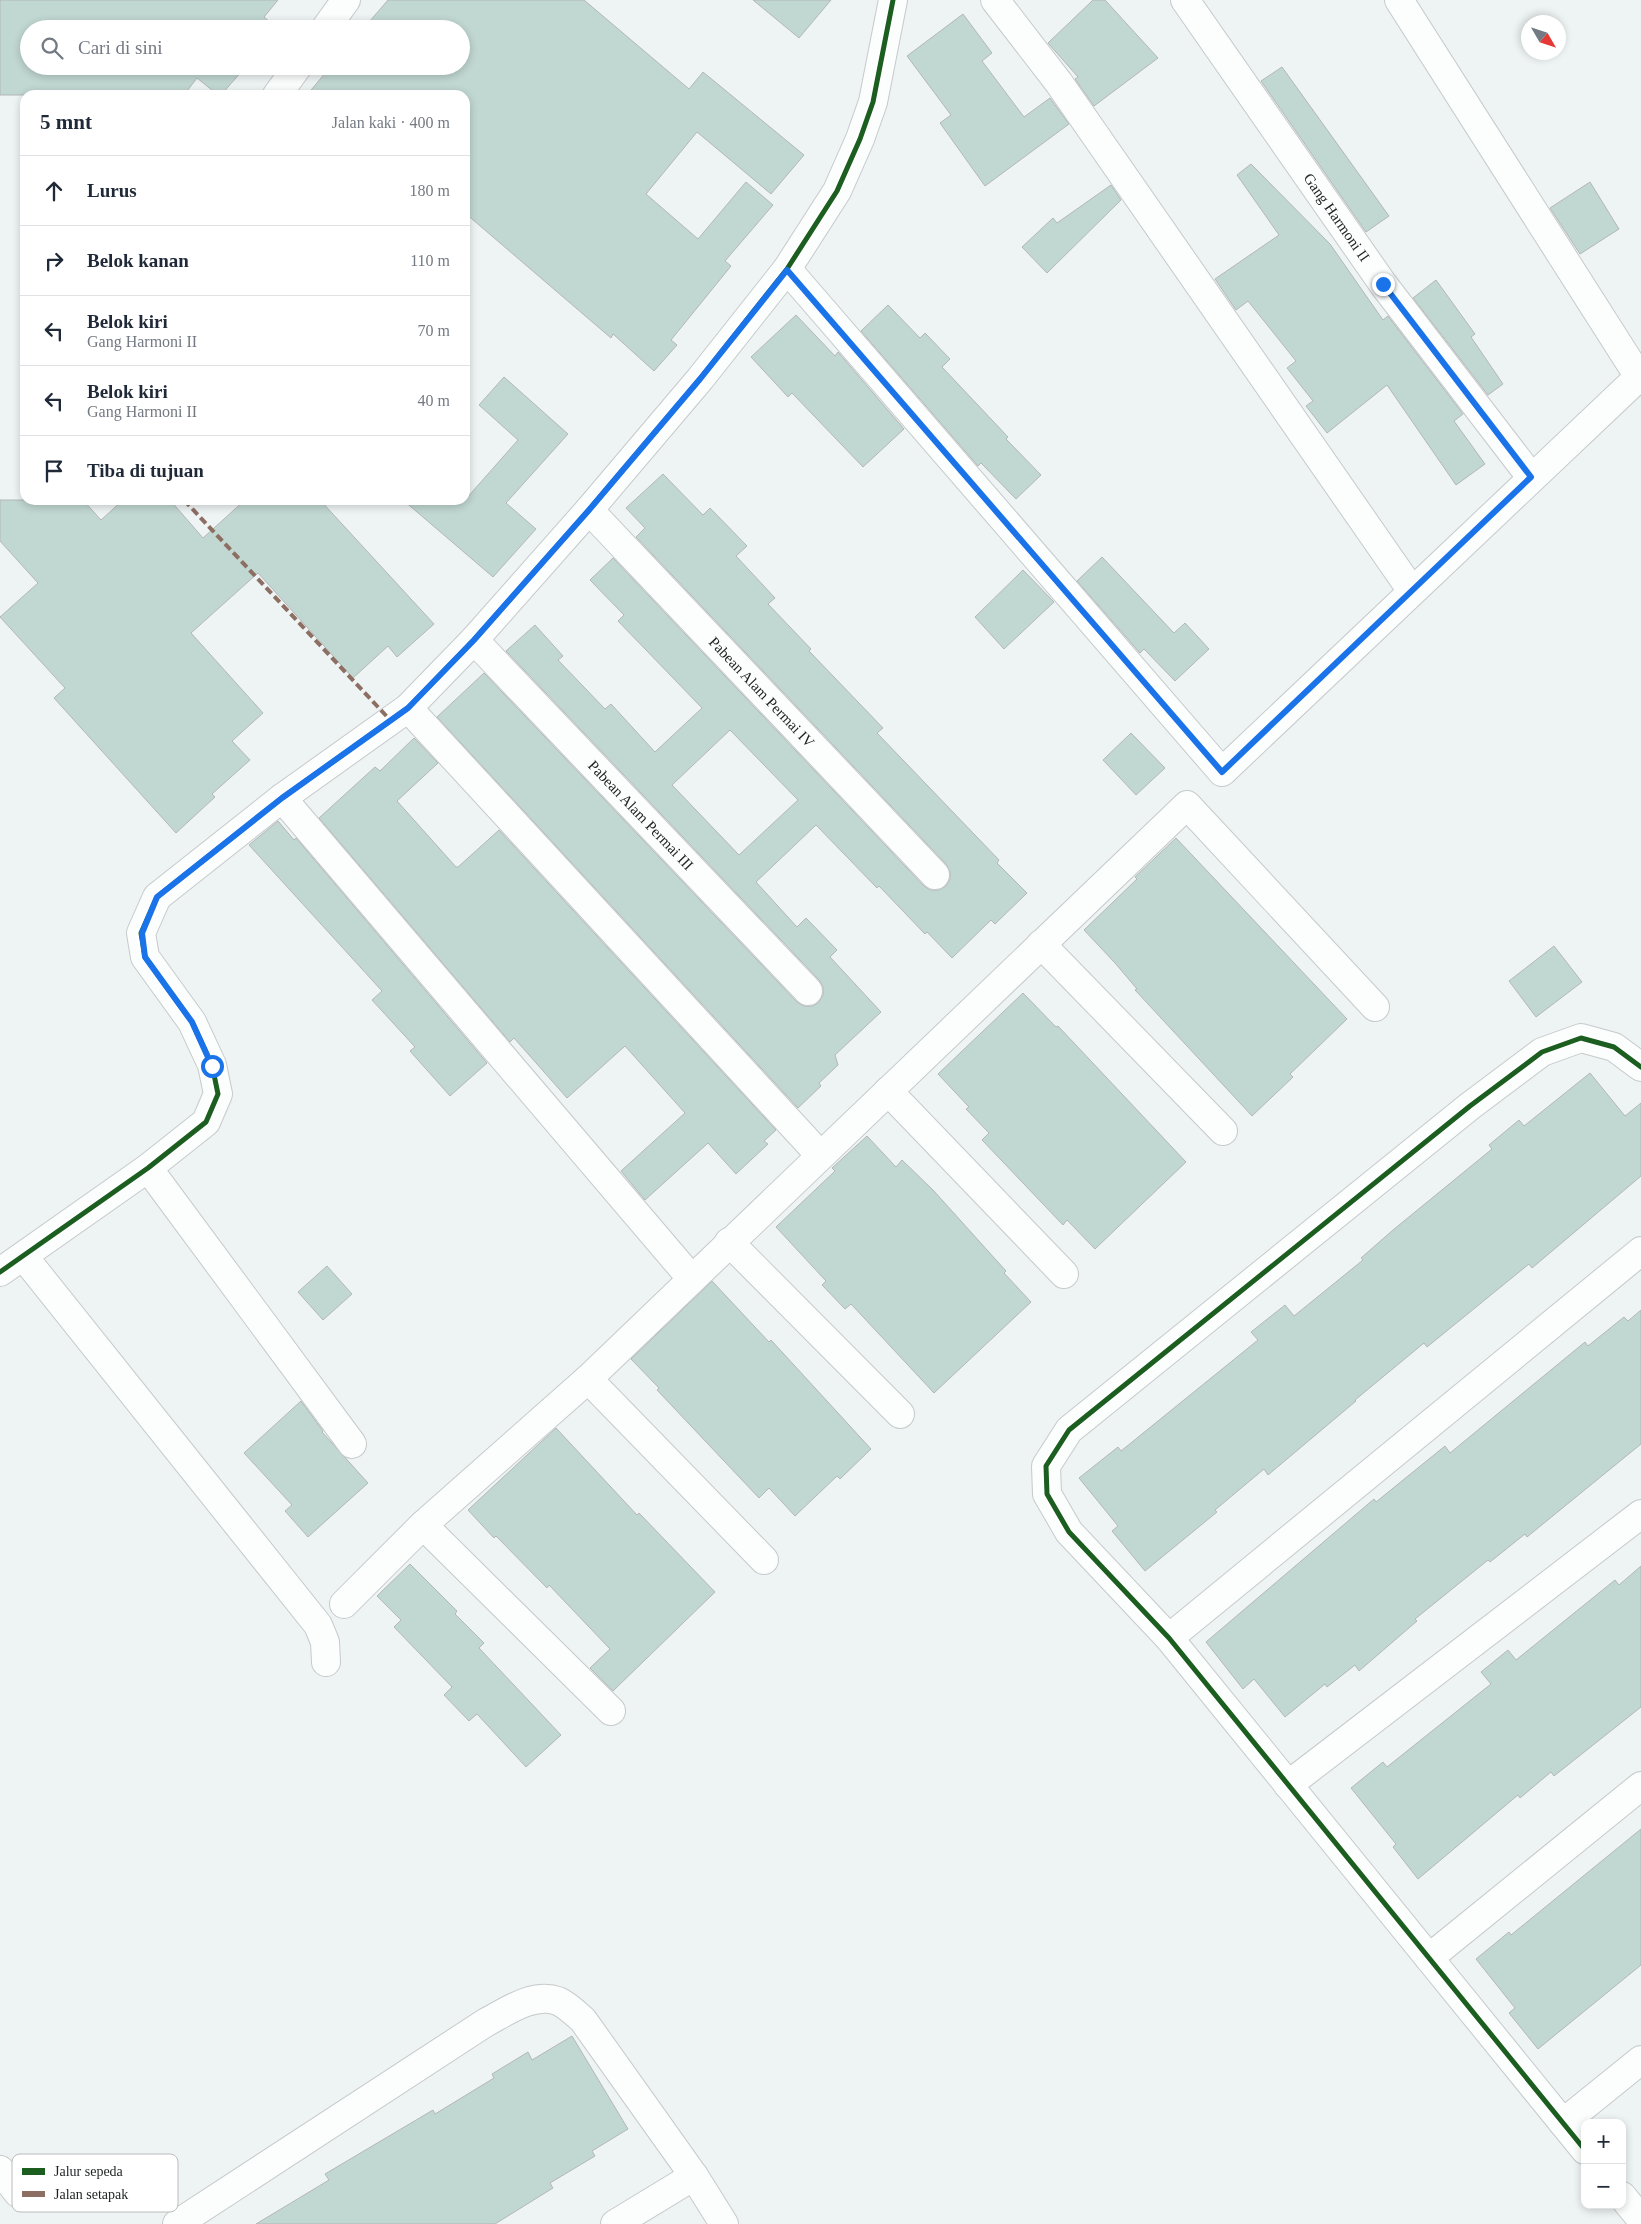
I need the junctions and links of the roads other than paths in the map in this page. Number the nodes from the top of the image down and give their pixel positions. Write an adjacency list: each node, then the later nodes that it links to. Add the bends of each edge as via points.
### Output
1 (346, 0): 6 (street)
2 (893, 0): 9 (street, via 873,102 860,139 837,191)
3 (995, 0): 13 (street, via 1070,99)
4 (1185, 0): 11 (street, Gang Harmoni II, via 1383,284)
5 (1399, 0): 10 (street)
6 (332, 20)
7 (291, 75): 8 (street)
8 (281, 90)
9 (787, 270): 12 (street); 13 (street, via 1222,772)
10 (1640, 376): 11 (street)
11 (1531, 477): 13 (street)
12 (589, 510): 14 (street); 17 (street, Pabean Alam Permai IV)
13 (1412, 591)
14 (474, 640): 15 (street); 19 (street, Pabean Alam Permai III)
15 (408, 708): 16 (street); 24 (street)
16 (282, 798): 25 (street, via 157,897 142,933 145,957 192,1022 212,1066 218,1094 206,1122); 31 (street)
17 (935, 875)
18 (1041, 944): 20 (street, via 1187,805); 22 (street); 23 (street)
19 (808, 992)
20 (1375, 1007)
21 (1641, 1067): 39 (street, via 1614,1047 1581,1038 1542,1052 1470,1106 1069,1430 1046,1466 1047,1494 1069,1532)
22 (888, 1091): 24 (street); 30 (street)
23 (1223, 1131)
24 (820, 1155): 26 (street)
25 (148, 1168): 28 (street); 34 (street)
26 (729, 1242): 31 (street); 33 (street)
27 (1641, 1251): 39 (street)
28 (24, 1257): 29 (street); 40 (street, via 318,1625 325,1642)
29 (0, 1272)
30 (1064, 1274)
31 (691, 1278): 32 (street)
32 (588, 1378): 36 (street); 37 (street)
33 (900, 1414)
34 (352, 1444)
35 (1641, 1514): 42 (street)
36 (423, 1526): 38 (street); 41 (street)
37 (764, 1560)
38 (344, 1604)
39 (1169, 1638): 42 (street)
40 (326, 1662)
41 (611, 1711)
42 (1288, 1785): 44 (street)
43 (1641, 1786): 44 (street)
44 (1429, 1958): 46 (street)
45 (1641, 2060): 46 (street)
46 (1563, 2123): 47 (street)
47 (1581, 2145)
48 (0, 2170): 50 (street)
49 (694, 2176): 53 (street, via 583,2020 557,2001 539,1999 523,2003 485,2023); 54 (street); 55 (street)
50 (12, 2185)
51 (1626, 2201): 52 (street)
52 (1641, 2219)
53 (177, 2224)
54 (615, 2224)
55 (724, 2224)

